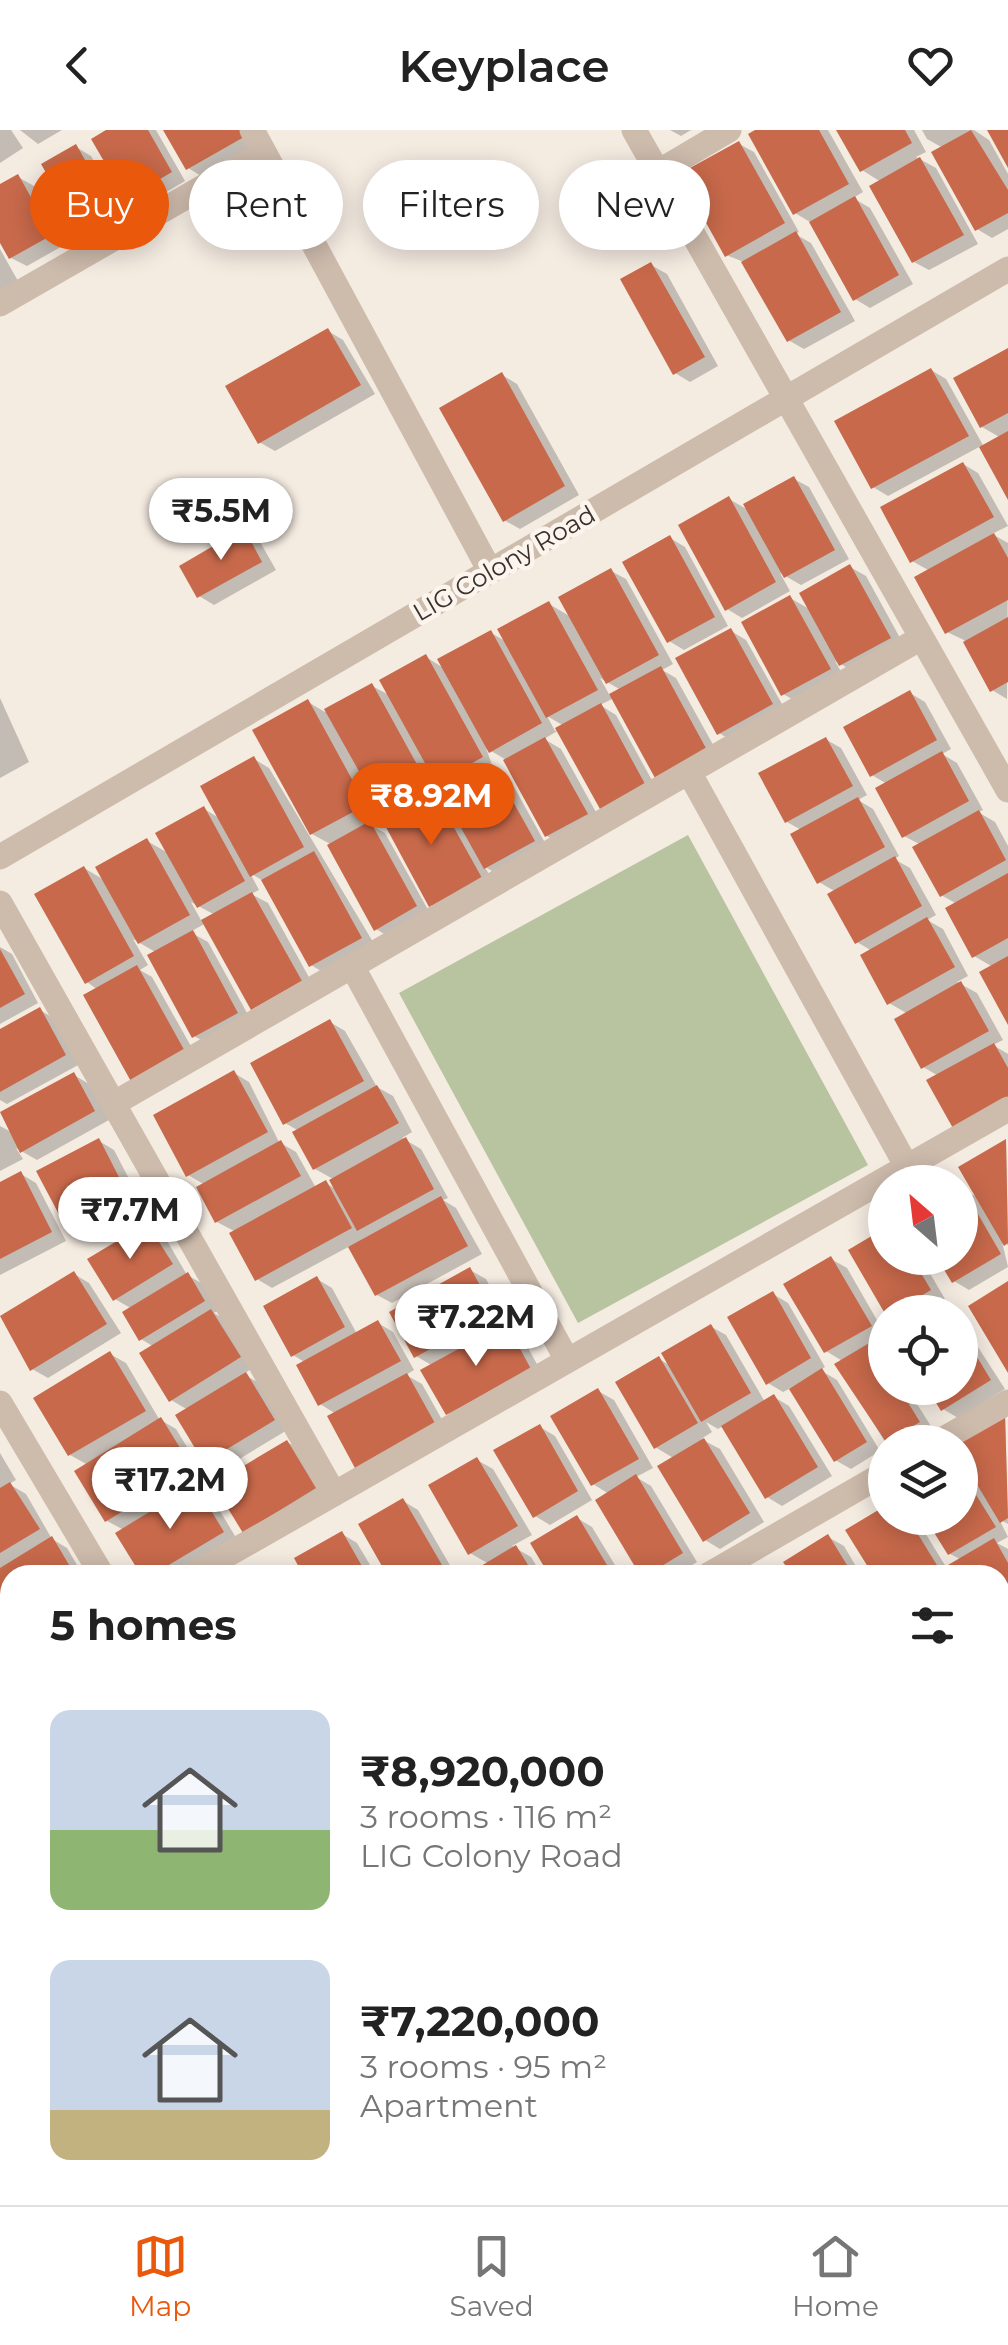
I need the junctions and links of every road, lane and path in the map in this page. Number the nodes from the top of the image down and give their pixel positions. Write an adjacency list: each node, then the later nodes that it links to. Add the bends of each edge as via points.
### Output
1 (634, 130): 4 (street)
2 (729, 130): 5 (street)
3 (258, 141): 8 (street); 10 (street)
4 (651, 160)
5 (678, 160)
6 (703, 250): 9 (street)
7 (1008, 269): 9 (street, LIG Colony Road)
8 (0, 304)
9 (788, 397): 10 (street, LIG Colony Road); 11 (street)
10 (490, 572): 14 (street, LIG Colony Road)
11 (921, 638): 12 (street); 13 (street)
12 (689, 772): 16 (street); 19 (street)
13 (1008, 790)
14 (0, 857)
15 (0, 903): 17 (street)
16 (352, 966): 17 (street); 22 (street)
17 (113, 1104): 27 (street)
18 (1008, 1109): 20 (street)
19 (906, 1165)
20 (909, 1165)
21 (868, 1188): 22 (street)
22 (568, 1360): 27 (street)
23 (1008, 1402): 25 (street)
24 (0, 1403): 28 (street)
25 (968, 1425)
26 (868, 1483): 30 (street)
27 (334, 1494): 29 (street)
28 (96, 1565)
29 (210, 1565)
30 (725, 1565)

